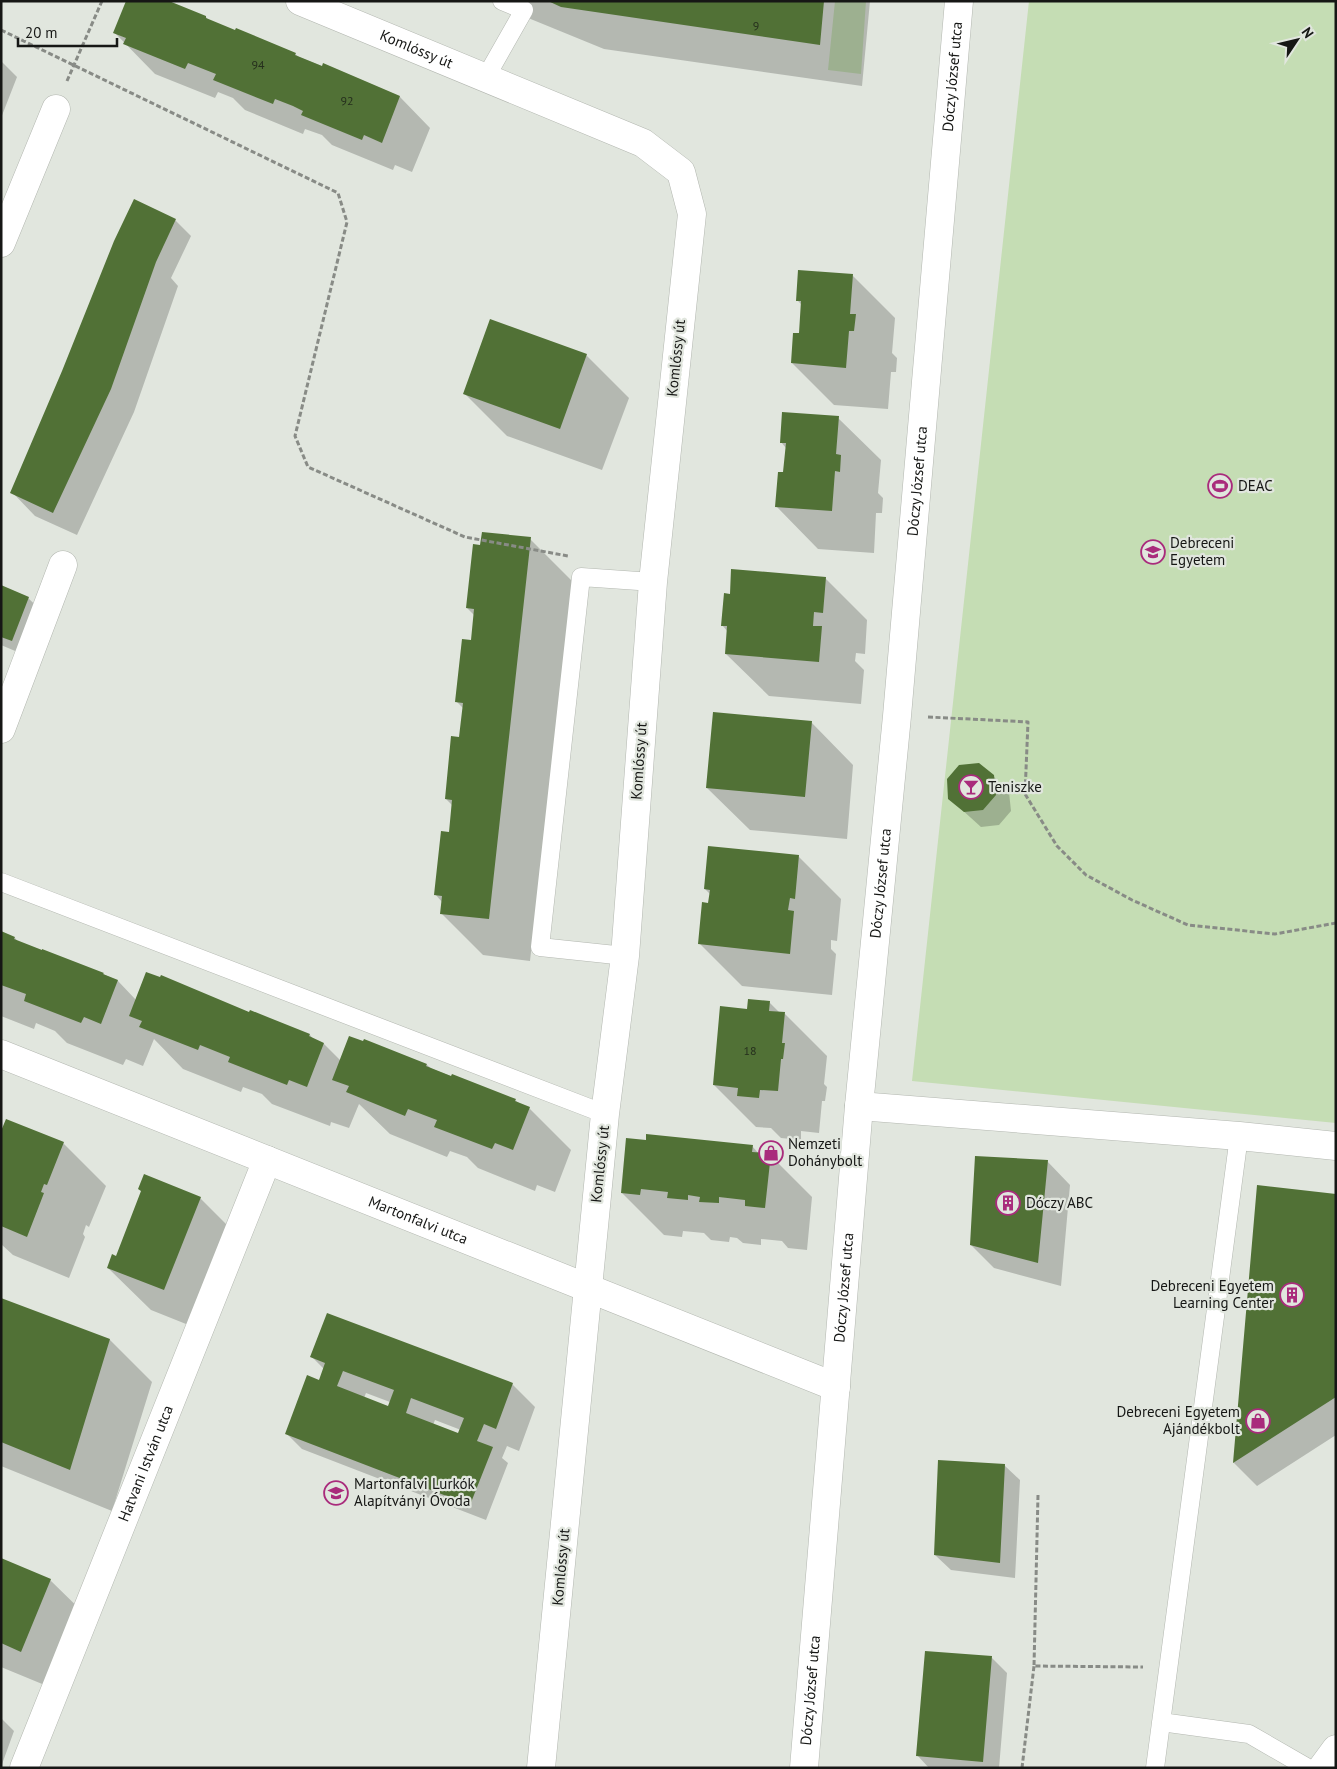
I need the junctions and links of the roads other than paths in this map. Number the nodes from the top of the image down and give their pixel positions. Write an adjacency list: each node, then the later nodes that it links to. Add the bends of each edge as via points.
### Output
1 (300, 1): 4 (street, Komlóssy út)
2 (502, 1): 4 (lane, via 524,10)
3 (959, 1): 13 (street, Dóczy József utca, via 897,716)
4 (486, 77): 8 (street, Komlóssy út, via 642,143 681,172 692,214)
5 (56, 110): 6 (street)
6 (1, 243)
7 (63, 564): 9 (street)
8 (652, 582): 11 (street, Komlóssy út); 11 (lane, via 581,577 540,947)
9 (1, 729)
10 (1, 882): 14 (lane)
11 (625, 956): 14 (street, Komlóssy út)
12 (1, 1054): 17 (street, Martonfalvi utca)
13 (859, 1106): 15 (street); 19 (street, Dóczy József utca)
14 (605, 1114): 18 (street, Komlóssy út)
15 (1238, 1136): 16 (street); 20 (lane)
16 (1336, 1146)
17 (267, 1160): 18 (street, Martonfalvi utca); 22 (street, Hatvani István utca)
18 (587, 1288): 19 (street, Martonfalvi utca); 23 (street, Komlóssy út)
19 (836, 1387): 24 (street, Dóczy József utca)
20 (1161, 1722): 25 (lane); 26 (lane, via 1249,1734)
21 (1336, 1749): 27 (street)
22 (24, 1768)
23 (540, 1768)
24 (804, 1768)
25 (1155, 1768)
26 (1308, 1768)
27 (1322, 1768)

